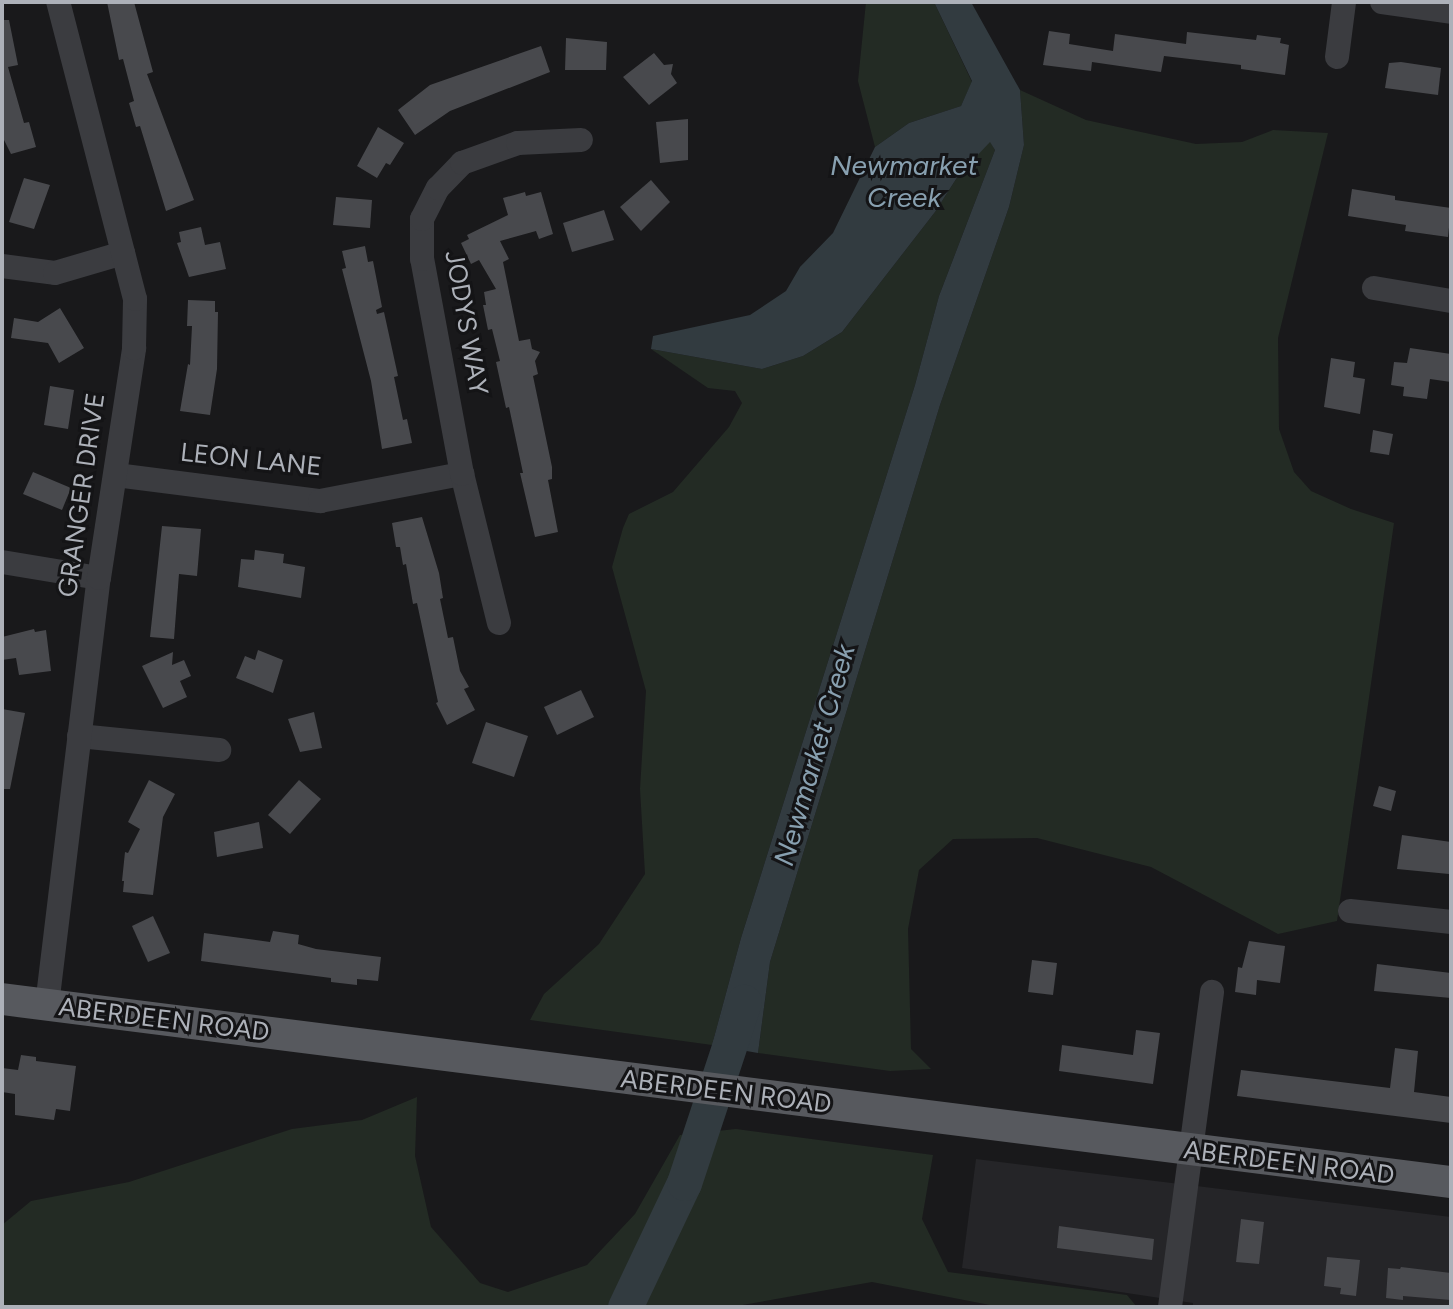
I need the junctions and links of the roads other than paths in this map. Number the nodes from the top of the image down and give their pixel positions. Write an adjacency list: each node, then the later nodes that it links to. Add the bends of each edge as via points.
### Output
1 (58, 2): 7 (street, GRANGER DRIVE)
2 (1344, 2): 5 (street)
3 (1382, 2): 4 (street)
4 (1451, 12)
5 (1337, 57)
6 (580, 140): 11 (street, JODYS WAY, via 518,143 462,163 438,188 422,219 422,260)
7 (123, 253): 8 (street, via 55,273); 12 (street, GRANGER DRIVE, via 135,299 134,348)
8 (2, 266)
9 (1374, 288): 10 (street)
10 (1451, 301)
11 (462, 474): 12 (street, LEON LANE, via 320,501); 15 (street, JODYS WAY)
12 (116, 475): 14 (street, GRANGER DRIVE)
13 (2, 562): 14 (street)
14 (99, 578): 16 (street, GRANGER DRIVE)
15 (499, 623)
16 (79, 736): 17 (street); 22 (street, GRANGER DRIVE)
17 (219, 750)
18 (1350, 911): 19 (street)
19 (1451, 922)
20 (1212, 992): 23 (street)
21 (2, 999): 22 (main road, ABERDEEN ROAD)
22 (47, 1005): 23 (main road, ABERDEEN ROAD)
23 (1191, 1151): 24 (main road, ABERDEEN ROAD); 25 (street)
24 (1451, 1182)
25 (1170, 1307)

